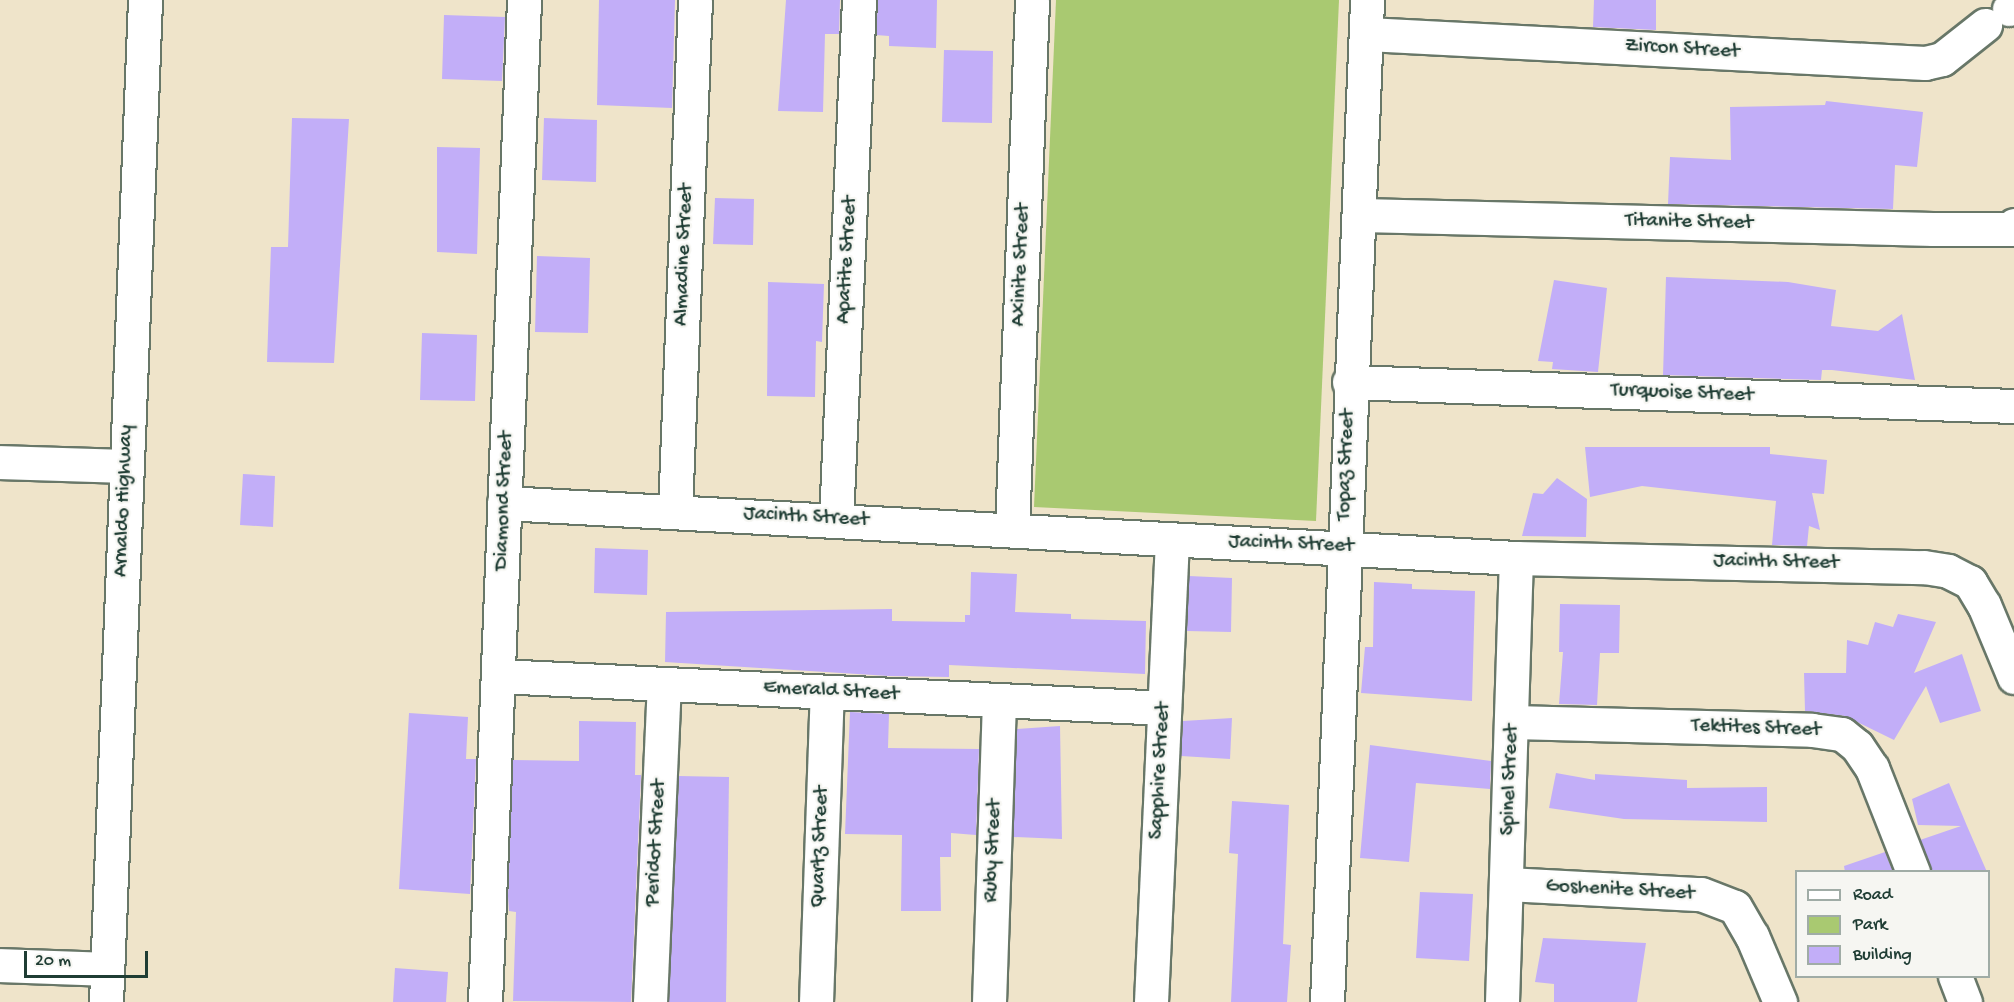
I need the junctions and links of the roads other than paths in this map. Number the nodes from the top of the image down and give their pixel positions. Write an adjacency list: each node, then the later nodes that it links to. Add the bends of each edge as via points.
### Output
1 (145, 0): 14 (street, Arnaldo Highway)
2 (524, 0): 15 (street, Diamond Street)
3 (695, 0): 16 (street, Almadine Street)
4 (859, 0): 17 (street, Apatite Street)
5 (1032, 0): 18 (street, Axinite Street)
6 (1367, 0): 8 (street, Topaz Street)
7 (2003, 14): 8 (street, Zircon Street, via 1942,59 1925,63)
8 (1367, 34): 9 (street, Topaz Street)
9 (1361, 215): 10 (street, Titanite Street); 11 (street, Topaz Street)
10 (2013, 231)
11 (1349, 382): 12 (street, Turquoise Street); 20 (street, Topaz Street)
12 (2014, 406)
13 (0, 462): 14 (street)
14 (126, 466): 32 (street, Arnaldo Highway)
15 (504, 503): 16 (street, Jacinth Street); 22 (street, Diamond Street)
16 (675, 511): 17 (street, Jacinth Street)
17 (836, 520): 18 (street, Jacinth Street)
18 (1012, 530): 19 (street, Jacinth Street)
19 (1172, 541): 20 (street, Jacinth Street); 27 (street, Sapphire Street)
20 (1344, 547): 21 (street, Jacinth Street); 40 (street, Topaz Street)
21 (1516, 558): 23 (street, Jacinth Street, via 1924,567 1948,571 1970,582); 28 (street, Spinel Street)
22 (499, 676): 24 (street, Emerald Street); 35 (street, Diamond Street)
23 (2014, 677)
24 (664, 684): 25 (street, Emerald Street); 36 (street, Peridot Street)
25 (827, 692): 26 (street, Emerald Street); 37 (street, Quartz Street)
26 (999, 700): 27 (street, Emerald Street); 38 (street, Ruby Street)
27 (1164, 708): 39 (street, Sapphire Street)
28 (1513, 722): 29 (street, Tektites Street, via 1842,734 1857,746 1872,768); 30 (street, Spinel Street)
29 (1912, 870)
30 (1507, 884): 41 (street, Spinel Street); 42 (street, Goshenite Street, via 1701,894 1735,907 1752,936)
31 (0, 965): 32 (street)
32 (107, 969): 34 (street, Arnaldo Highway)
33 (1955, 978): 43 (street)
34 (106, 1002)
35 (485, 1002)
36 (650, 1002)
37 (816, 1002)
38 (989, 1002)
39 (1151, 1002)
40 (1327, 1002)
41 (1502, 1002)
42 (1779, 1002)
43 (1965, 1002)

